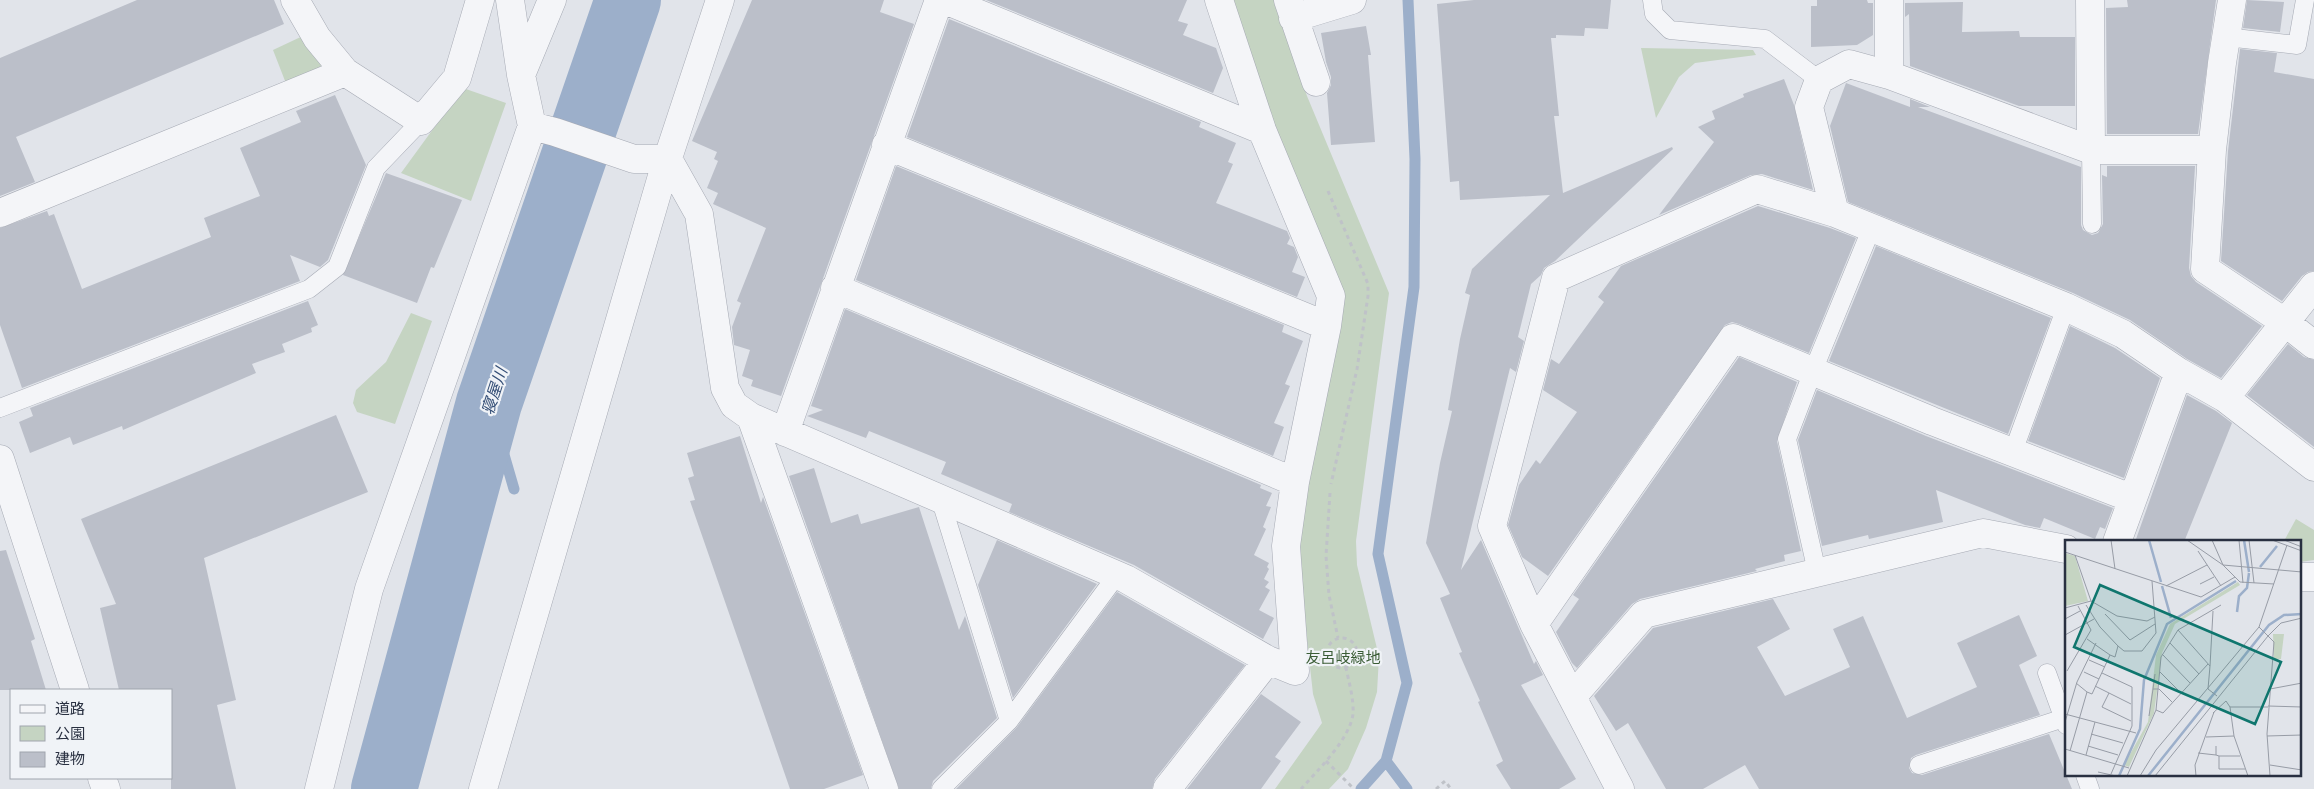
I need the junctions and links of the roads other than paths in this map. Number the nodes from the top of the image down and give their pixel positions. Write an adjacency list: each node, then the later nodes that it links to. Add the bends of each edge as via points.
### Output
1 (295, 0): 17 (street, via 317,38)
2 (480, 0): 22 (street, via 457,78)
3 (510, 0): 18 (street)
4 (552, 0): 18 (street)
5 (720, 0): 28 (street)
6 (939, 0): 25 (street)
7 (945, 0): 24 (street)
8 (1219, 0): 24 (street)
9 (1352, 0): 15 (street)
10 (1652, 0): 20 (lane, via 1654,14 1670,30 1765,40)
11 (1889, 0): 19 (street)
12 (2090, 0): 26 (street)
13 (2232, 0): 16 (street)
14 (2305, 0): 16 (lane, via 2297,45)
15 (1290, 9): 21 (street)
16 (2226, 37): 27 (street)
17 (344, 72): 22 (street); 29 (street)
18 (521, 75): 23 (street)
19 (1889, 75): 20 (street, via 1849,64); 26 (street)
20 (1819, 80): 30 (street, via 1808,107)
21 (1316, 82)
22 (421, 121): 42 (lane, via 376,168 337,267 309,289)
23 (544, 129): 28 (street, via 634,159); 64 (street, via 369,589)
24 (1262, 130): 37 (street, via 1331,296)
25 (886, 145): 34 (street); 37 (street)
26 (2091, 150): 27 (street); 31 (lane)
27 (2212, 150): 36 (street, via 2205,269)
28 (668, 159): 43 (street, via 699,214 725,388 734,405); 65 (street)
29 (0, 213)
30 (1835, 213): 32 (street); 55 (street, via 1757,189 1556,278 1492,526)
31 (2092, 224)
32 (1872, 227): 35 (street); 39 (lane)
33 (2314, 286): 36 (street)
34 (836, 288): 44 (street); 48 (street)
35 (2066, 307): 40 (street, via 2123,334); 45 (lane)
36 (2286, 323): 38 (street); 41 (street)
37 (1327, 326): 48 (street)
38 (2314, 345)
39 (1813, 371): 45 (street); 53 (lane, via 1788,439); 55 (street, via 1733,338)
40 (2179, 372): 41 (street); 50 (street)
41 (2225, 398): 47 (street)
42 (0, 408)
43 (751, 418): 44 (street); 66 (street)
44 (785, 432): 49 (street)
45 (2013, 452): 50 (street)
46 (0, 459): 58 (street)
47 (2314, 467)
48 (1295, 482): 56 (street, via 1286,546 1295,671)
49 (940, 498): 54 (street); 60 (lane)
50 (2131, 498): 51 (street)
51 (2118, 540)
52 (2065, 549): 53 (street, via 1983,533)
53 (1817, 572): 59 (street, via 1644,614)
54 (1117, 575): 56 (street); 60 (lane)
55 (1534, 624): 59 (street)
56 (1268, 660): 68 (street)
57 (2048, 673): 61 (lane)
58 (75, 689)
59 (1572, 697): 69 (street)
60 (1009, 721): 67 (lane)
61 (2065, 721): 62 (lane)
62 (1918, 765)
63 (2085, 776): 70 (lane)
64 (319, 789)
65 (483, 789)
66 (884, 789)
67 (941, 789)
68 (1167, 789)
69 (1620, 789)
70 (2090, 789)

